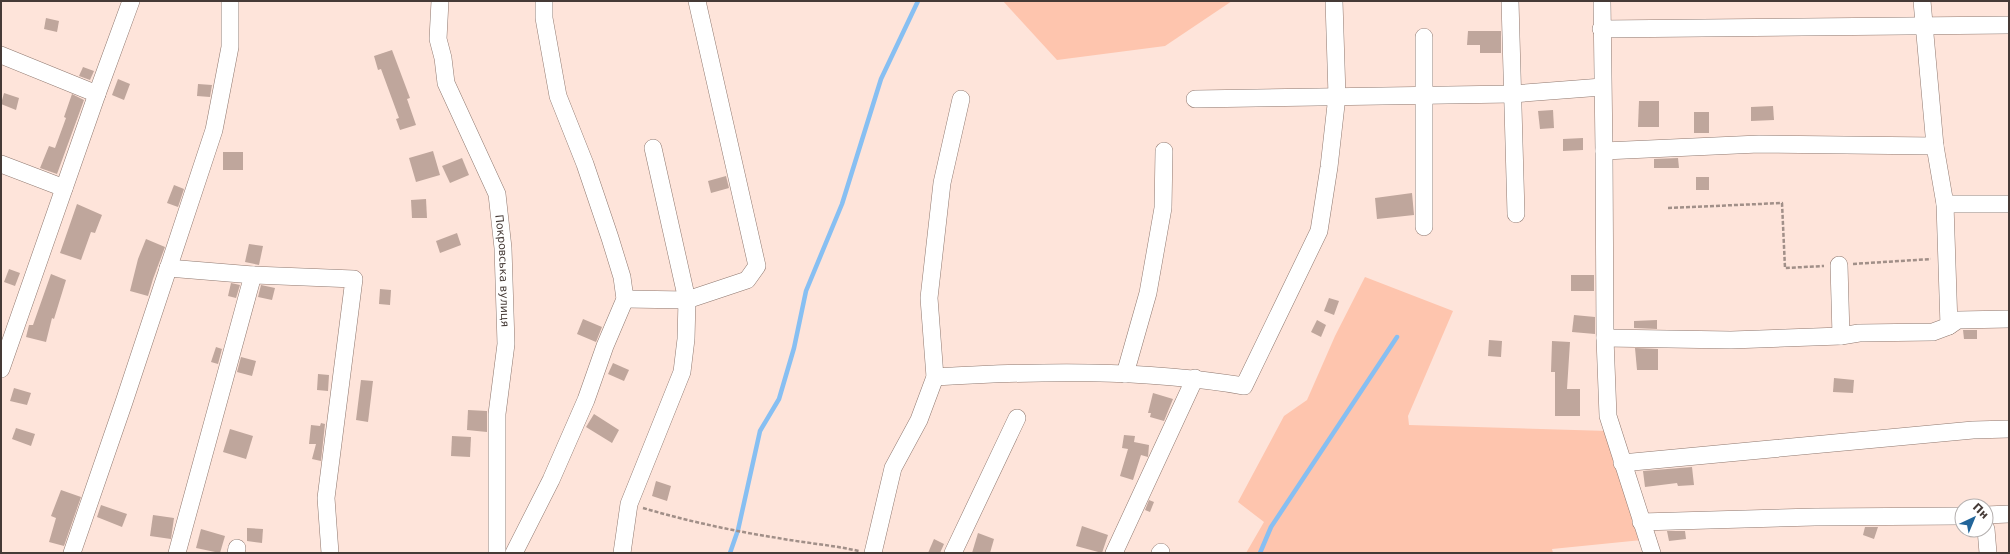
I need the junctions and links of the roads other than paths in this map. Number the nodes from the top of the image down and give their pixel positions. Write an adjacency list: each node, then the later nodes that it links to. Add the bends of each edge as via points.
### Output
1 (230, 1): 33 (street, via 230,47 214,130)
2 (440, 1): 57 (street, Покровська вулиця, via 438,39 446,83 497,194 503,248 506,344 497,414)
3 (544, 1): 35 (street, via 544,18 558,96 610,238 622,277)
4 (697, 1): 36 (street, via 757,266 747,280)
5 (1334, 1): 19 (street)
6 (1510, 1): 17 (street)
7 (1602, 1): 12 (street)
8 (1922, 1): 10 (street)
9 (126, 3): 16 (street)
10 (1925, 24): 11 (street); 12 (street); 22 (street)
11 (2009, 24)
12 (1602, 29): 15 (street)
13 (1424, 37): 18 (street)
14 (1, 55): 16 (street)
15 (1602, 87): 17 (street); 25 (street)
16 (97, 94): 27 (street)
17 (1512, 94): 18 (street); 30 (street)
18 (1423, 95): 19 (street); 31 (street)
19 (1337, 96): 21 (street); 44 (street, via 1319,231 1248,379 1244,386)
20 (961, 99): 43 (street, via 942,184 929,298)
21 (1195, 99)
22 (1935, 146): 25 (street, via 1759,144); 28 (street)
23 (653, 148): 36 (street)
24 (1164, 151): 42 (street, via 1163,208 1148,293)
25 (1604, 151): 40 (street)
26 (1, 164): 27 (street)
27 (64, 188): 41 (street)
28 (1945, 204): 29 (street); 38 (street)
29 (2009, 204)
30 (1516, 214)
31 (1424, 227)
32 (1839, 265): 39 (street)
33 (168, 268): 34 (street); 54 (street)
34 (253, 275): 55 (street); 56 (street, via 354,279 326,498)
35 (625, 299): 36 (street); 58 (street, via 552,480)
36 (687, 300): 59 (street, via 682,372 629,504)
37 (2009, 319): 38 (street, via 1958,320)
38 (1949, 326): 39 (street, via 1932,332 1859,333)
39 (1841, 336): 40 (street, via 1731,340)
40 (1605, 338): 47 (street, via 1608,416)
41 (1, 369)
42 (1125, 374): 43 (street, via 1016,372); 44 (street)
43 (935, 377): 53 (street, via 919,420 893,468)
44 (1195, 378): 61 (street)
45 (1017, 418): 60 (street)
46 (2009, 429): 47 (street, via 1973,430)
47 (1622, 464): 51 (street)
48 (2009, 514): 49 (street)
49 (1994, 515)
50 (1954, 516): 51 (street)
51 (1641, 522): 62 (street)
52 (1987, 538): 63 (street)
53 (874, 551)
54 (72, 553)
55 (177, 553)
56 (330, 553)
57 (496, 553)
58 (514, 553)
59 (622, 553)
60 (954, 553)
61 (1114, 553)
62 (1652, 553)
63 (1988, 553)

